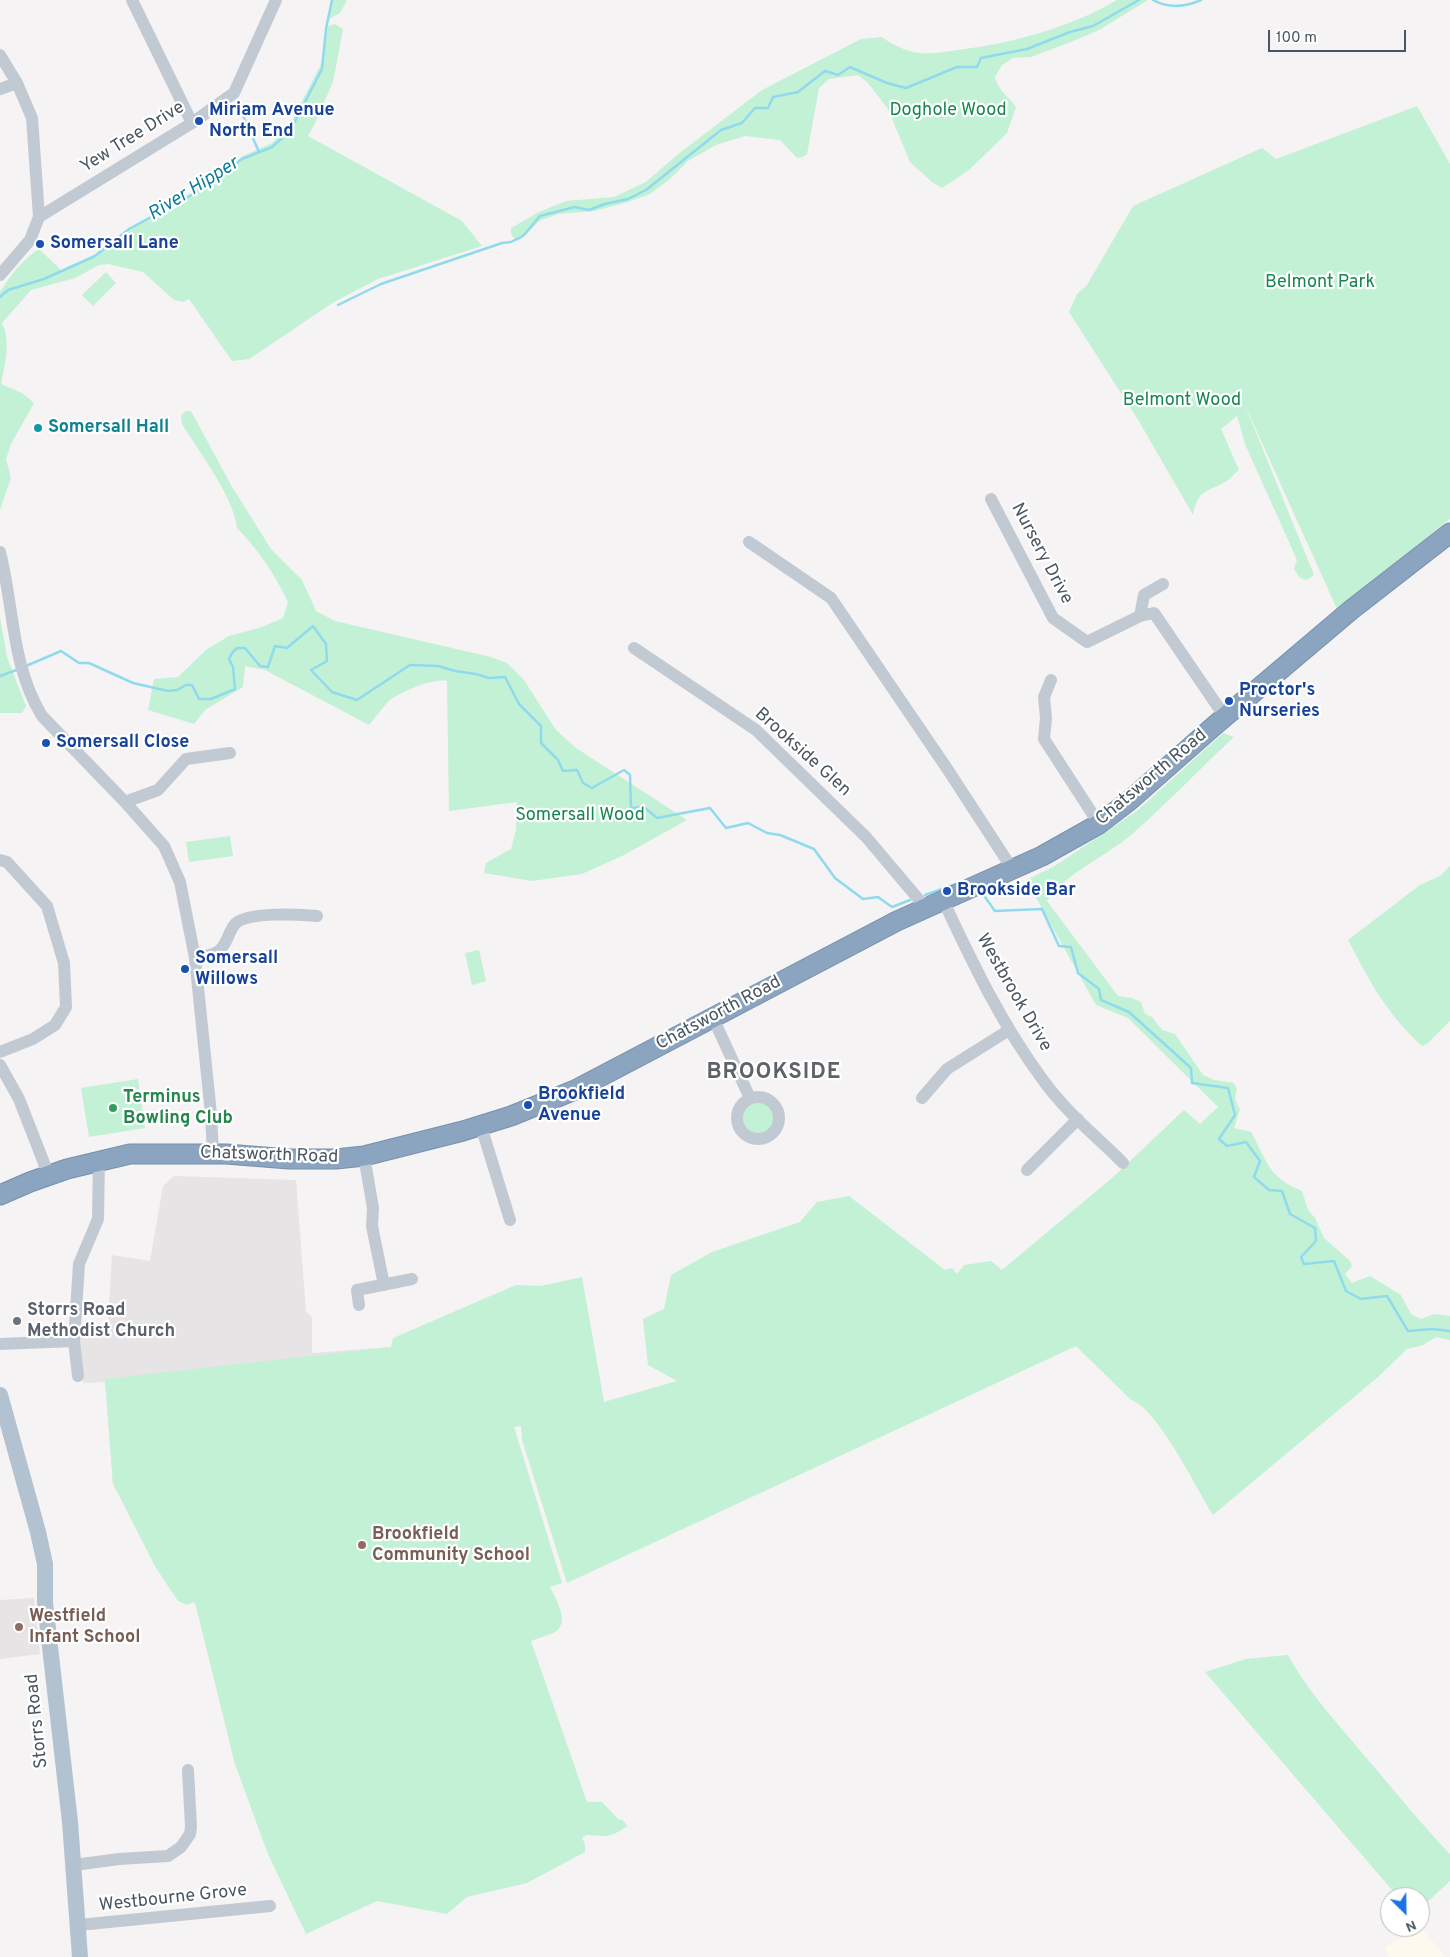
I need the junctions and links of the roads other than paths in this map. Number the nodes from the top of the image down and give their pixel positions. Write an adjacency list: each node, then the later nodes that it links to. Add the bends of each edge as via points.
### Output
1 (132, 0): 6 (street)
2 (276, 0): 6 (street, Yew Tree Drive, via 234,93)
3 (0, 55): 4 (street)
4 (17, 83): 5 (street); 7 (street, via 32,118)
5 (0, 89)
6 (192, 123): 7 (street, Yew Tree Drive)
7 (40, 217): 8 (street, via 30,240)
8 (0, 275)
9 (991, 499): 14 (street, Nursery Drive, via 1053,618 1086,642)
10 (1450, 532): 17 (highway, Chatsworth Road, via 1351,610)
11 (749, 542): 22 (street, via 831,598)
12 (0, 552): 19 (street, via 17,652 29,692 42,716)
13 (1163, 584): 14 (street, via 1144,595)
14 (1140, 616): 17 (street, via 1154,613)
15 (634, 648): 23 (street, Brookside Glen, via 756,730)
16 (1051, 680): 20 (street, via 1044,697 1044,738)
17 (1225, 717): 20 (highway, Chatsworth Road)
18 (230, 753): 19 (street, via 186,759 158,790)
19 (125, 802): 25 (street, via 164,846 180,882)
20 (1098, 824): 22 (highway, Chatsworth Road)
21 (2, 859): 28 (street, via 47,906 64,963 66,1007 56,1025 33,1039)
22 (1013, 870): 23 (highway, Chatsworth Road)
23 (935, 904): 26 (highway, Chatsworth Road); 27 (street, Westbrook Drive, via 969,955)
24 (317, 916): 25 (street, via 280,914 242,920 232,928 219,952)
25 (194, 958): 34 (street, via 212,1114)
26 (712, 1018): 30 (street); 33 (highway, Chatsworth Road, via 575,1090)
27 (1009, 1030): 31 (street, via 947,1069); 32 (street, Westbrook Drive, via 1044,1082)
28 (0, 1052)
29 (0, 1065): 39 (street, via 20,1099)
30 (750, 1098)
31 (922, 1098)
32 (1078, 1119): 37 (street, Westbrook Drive); 38 (street)
33 (481, 1126): 35 (highway, Chatsworth Road); 41 (street)
34 (213, 1154): 35 (highway, Chatsworth Road, via 289,1159); 36 (highway, Chatsworth Road, via 130,1154)
35 (364, 1156): 43 (street, via 373,1208 372,1226)
36 (99, 1160): 39 (highway, Chatsworth Road); 45 (street, via 98,1220 79,1264)
37 (1123, 1162)
38 (1027, 1170)
39 (49, 1176): 40 (highway, Chatsworth Road)
40 (0, 1195)
41 (510, 1220)
42 (412, 1279): 43 (street)
43 (384, 1284): 44 (street, via 357,1290)
44 (359, 1305)
45 (74, 1341): 46 (street); 47 (street)
46 (0, 1344)
47 (78, 1376)
48 (0, 1395): 50 (main road, Storrs Road, via 44,1564 45,1603)
49 (188, 1770): 50 (street, via 191,1826 190,1834 181,1847 168,1856)
50 (74, 1865): 52 (main road, Storrs Road)
51 (270, 1906): 52 (street, Westbourne Grove)
52 (79, 1925): 53 (main road, Storrs Road)
53 (80, 1957)

